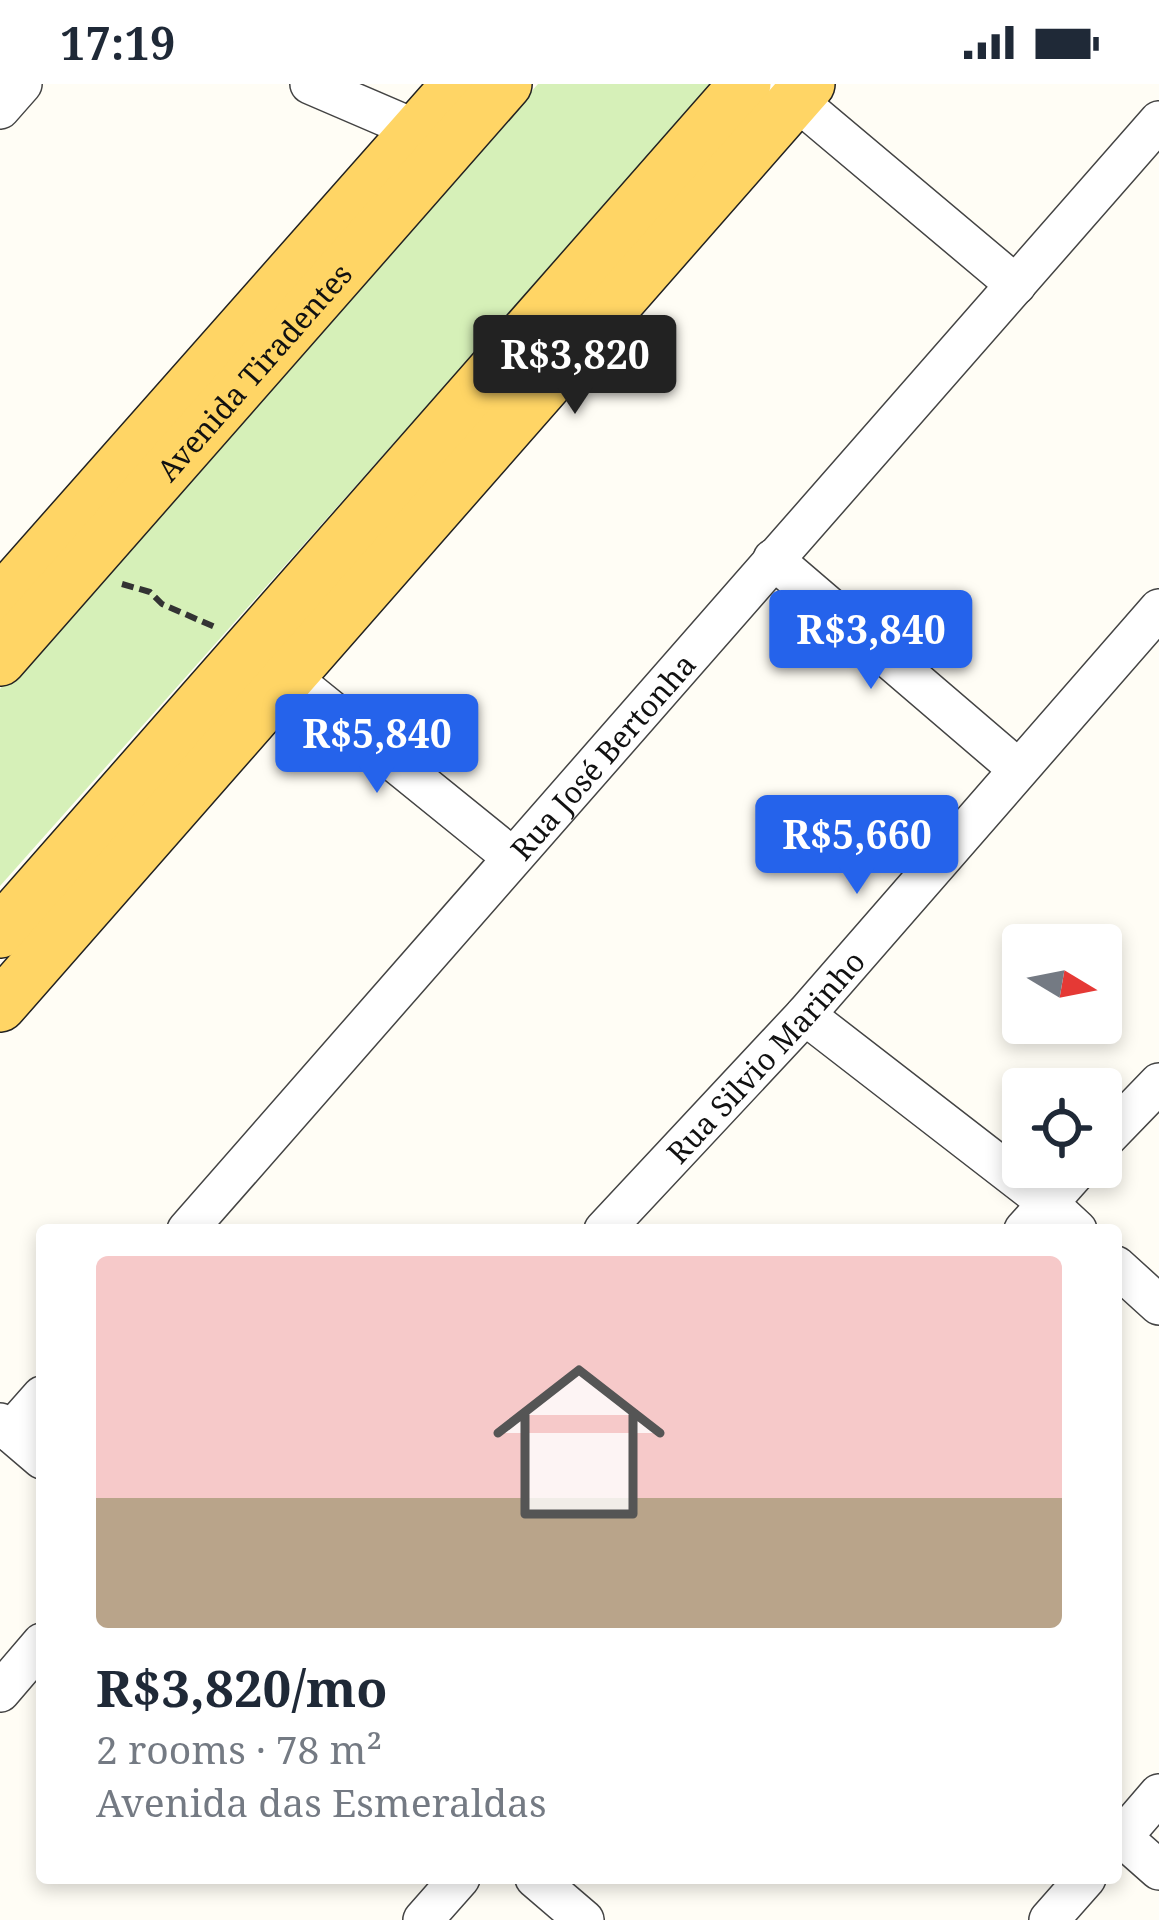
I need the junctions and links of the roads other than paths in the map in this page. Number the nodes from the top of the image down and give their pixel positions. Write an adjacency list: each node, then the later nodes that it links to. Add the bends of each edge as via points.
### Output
1 (22, 84): 7 (street)
2 (310, 84): 9 (street)
3 (458, 84): 9 (main road, Avenida Tiradentes)
4 (506, 84): 14 (main road, Avenida Tiradentes)
5 (745, 84): 15 (main road)
6 (794, 89): 10 (street); 15 (main road)
7 (0, 109)
8 (1159, 121): 10 (street, Rua José Bertonha)
9 (417, 130): 12 (main road, Avenida Tiradentes)
10 (1016, 285): 11 (street, Rua José Bertonha)
11 (773, 559): 16 (street); 17 (street, Rua José Bertonha)
12 (2, 595)
13 (1159, 609): 16 (street, Rua Silvio Marinho)
14 (0, 660)
15 (270, 661): 17 (street); 18 (main road); 19 (main road)
16 (1018, 769): 20 (street, Rua Silvio Marinho)
17 (512, 857): 25 (street, Rua José Bertonha)
18 (0, 932)
19 (0, 1006)
20 (805, 1015): 24 (street); 26 (street, Rua Silvio Marinho)
21 (1159, 1083): 22 (street)
22 (1122, 1121)
23 (1061, 1188): 24 (street)
24 (1036, 1216)
25 (192, 1224)
26 (610, 1224)
27 (1122, 1271): 28 (street)
28 (1159, 1305)
29 (36, 1401): 30 (street)
30 (5, 1428): 31 (street)
31 (36, 1454)
32 (36, 1649): 33 (street)
33 (0, 1692)
34 (1159, 1794): 35 (street)
35 (1122, 1834)
36 (1122, 1841): 37 (street)
37 (1159, 1870)
38 (455, 1884): 41 (street)
39 (542, 1884): 42 (street)
40 (1081, 1884): 43 (street)
41 (423, 1920)
42 (584, 1920)
43 (1048, 1920)

